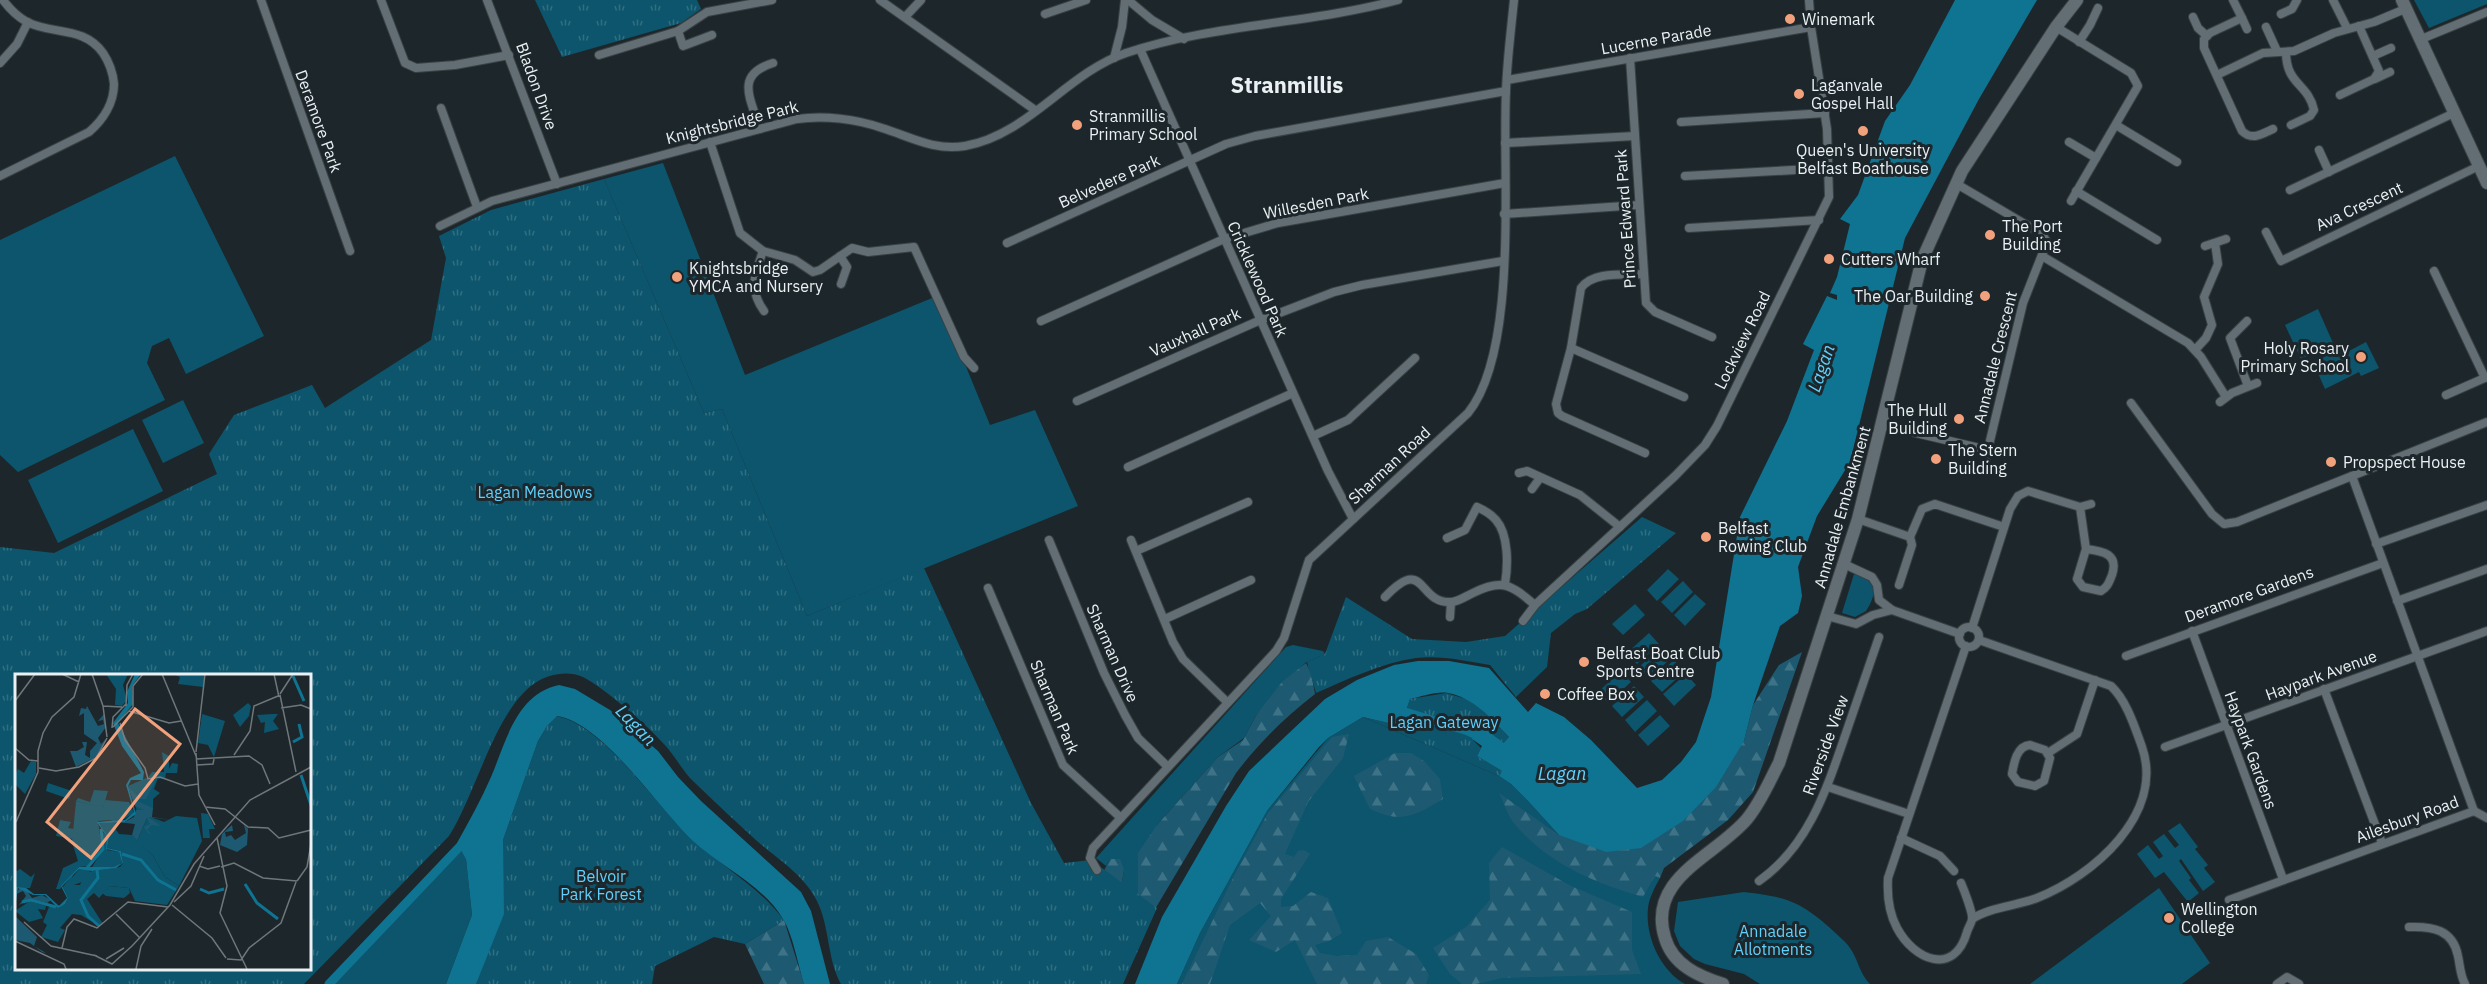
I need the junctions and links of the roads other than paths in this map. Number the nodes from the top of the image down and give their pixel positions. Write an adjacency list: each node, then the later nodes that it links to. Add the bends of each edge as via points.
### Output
1 (3, 0): 26 (street)
2 (261, 0): 97 (street, Deramore Park)
3 (381, 0): 42 (street, via 405,63 416,68)
4 (488, 0): 42 (street, Bladon Drive)
5 (772, 0): 17 (street)
6 (880, 0): 23 (street)
7 (921, 0): 23 (street)
8 (1086, 0): 21 (street)
9 (1127, 0): 36 (street); 45 (street)
10 (1398, 0): 36 (street, Knightsbridge Park)
11 (1514, 0): 52 (street, Sharman Road)
12 (1809, 0): 28 (street, Lockview Road)
13 (2077, 0): 29 (street, Annadale Embankment)
14 (2233, 0): 25 (street)
15 (2297, 0): 22 (street, via 2292,9)
16 (2333, 0): 31 (street)
17 (741, 3): 33 (street, via 707,12)
18 (2403, 4): 27 (street); 37 (street)
19 (2098, 8): 38 (street)
20 (2487, 12): 37 (street)
21 (1045, 14)
22 (2281, 14)
23 (905, 17): 56 (street)
24 (2193, 17): 35 (street)
25 (2242, 18): 32 (street); 35 (street)
26 (28, 22): 47 (street, via 17,44); 75 (street, via 89,39 106,57 114,82 113,93 104,114 89,132)
27 (2359, 26): 31 (street); 44 (street)
28 (1811, 27): 46 (street, Lucerne Parade); 57 (street, Lockview Road)
29 (2056, 27): 38 (street); 78 (street, Annadale Embankment)
30 (2266, 27): 41 (street)
31 (2347, 28): 41 (street)
32 (2247, 29)
33 (678, 32): 34 (street, via 683,46); 43 (street)
34 (712, 35)
35 (2207, 36): 50 (street, via 2204,48)
36 (1184, 39): 40 (street, Knightsbridge Park)
37 (2419, 40): 58 (street)
38 (2079, 42): 61 (street, via 2131,73 2138,82 2137,91)
39 (2391, 48): 44 (street)
40 (1140, 49): 45 (street, Knightsbridge Park); 70 (street, Cricklewood Park)
41 (2282, 51): 50 (street, via 2263,53); 60 (street, via 2296,84 2306,90 2314,110 2310,116)
42 (509, 55): 80 (street, Bladon Drive)
43 (599, 55)
44 (2373, 56): 51 (street, via 2379,71)
45 (1114, 58): 56 (street, Knightsbridge Park)
46 (1630, 58): 52 (street, Lucerne Parade); 64 (street, Prince Edward Park)
47 (0, 63)
48 (772, 63): 62 (street, via 751,74 747,85)
49 (2390, 72): 51 (street)
50 (2217, 75): 63 (street, via 2245,134 2254,136)
51 (2374, 79): 54 (street)
52 (1507, 80): 53 (street, Sharman Road)
53 (1506, 91): 67 (street, Sharman Road); 70 (street, Belvedere Park, via 1255,136 1226,144)
54 (2340, 95)
55 (441, 108): 85 (street)
56 (1035, 110): 62 (street, Knightsbridge Park, via 994,138 956,147 933,146 871,124 837,119 807,118)
57 (1825, 113): 59 (street); 73 (street, Lockview Road)
58 (2454, 113): 72 (street); 74 (street)
59 (1681, 122)
60 (2291, 124)
61 (2116, 125): 69 (street); 71 (street)
62 (760, 129): 65 (street, Knightsbridge Park)
63 (2273, 129)
64 (1635, 136): 67 (street); 84 (street, Prince Edward Park)
65 (710, 142): 80 (street, Knightsbridge Park); 98 (street, via 740,233)
66 (2069, 142): 69 (street)
67 (1505, 143): 77 (street, Sharman Road)
68 (2319, 150): 74 (street)
69 (2096, 158): 82 (street)
70 (1190, 162): 91 (street, Cricklewood Park); 94 (street, Belvedere Park)
71 (2177, 162)
72 (2479, 166): 79 (street); 90 (street, Ava Crescent, via 2281,261)
73 (1830, 168): 76 (street); 87 (street, Lockview Road, via 1829,197)
74 (2329, 172): 81 (street)
75 (0, 176)
76 (1685, 176)
77 (1505, 183): 86 (street, Sharman Road); 91 (street, Willesden Park, via 1278,223)
78 (1955, 183): 100 (street, Annadale Crescent, via 2046,238); 123 (street, Annadale Embankment, via 1922,260)
79 (2487, 183)
80 (557, 184): 85 (street, Knightsbridge Park)
81 (2290, 190)
82 (2076, 192): 83 (street); 93 (street)
83 (2071, 201)
84 (1639, 205): 86 (street); 103 (street, Prince Edward Park)
85 (477, 207): 88 (street, Knightsbridge Park)
86 (1504, 214): 101 (street, Sharman Road)
87 (1819, 220): 89 (street); 139 (street, Lockview Road, via 1711,437)
88 (440, 226)
89 (1689, 228)
90 (2266, 232)
91 (1224, 238): 106 (street, Cricklewood Park); 107 (street, Willesden Park)
92 (2226, 239): 95 (street)
93 (2157, 240)
94 (1007, 243)
95 (2215, 243): 96 (street); 111 (street, via 2218,264 2204,297 2211,325)
96 (2205, 246)
97 (350, 251)
98 (763, 251): 99 (street, via 795,260 813,272); 105 (street, via 753,282)
99 (840, 256): 104 (street, via 847,267); 113 (street, via 852,248 868,252 914,247 964,357)
100 (2042, 256): 111 (street); 125 (street, Annadale Crescent, via 2023,303)
101 (1503, 261): 106 (street, Vauxhall Park, via 1345,289); 137 (street, Sharman Road, via 1495,352 1476,402)
102 (2434, 271): 114 (street)
103 (1644, 274): 109 (street, Prince Edward Park, via 1650,309); 110 (street, via 1595,277 1583,284)
104 (841, 284)
105 (764, 310)
106 (1260, 320): 117 (street, Cricklewood Park); 120 (street, Vauxhall Park)
107 (1041, 321)
108 (2247, 321): 116 (street, via 2230,338)
109 (1712, 337)
110 (1571, 348): 119 (street); 126 (street, via 1556,404 1558,413)
111 (2195, 350): 116 (street, via 2223,400)
112 (1415, 358): 124 (street, via 1348,420)
113 (974, 368)
114 (2486, 377): 118 (street)
115 (2257, 383): 116 (street)
116 (2248, 387)
117 (1293, 393): 124 (street, Cricklewood Park); 127 (street)
118 (2446, 395)
119 (1684, 397)
120 (1077, 401)
121 (2131, 403): 130 (street, via 2212,514 2224,524)
122 (2487, 422): 130 (street)
123 (1882, 425): 125 (street, Annadale Crescent); 138 (street, Annadale Embankment)
124 (1313, 436): 137 (street, Cricklewood Park)
125 (1988, 450): 128 (street, Annadale Crescent)
126 (1645, 453)
127 (1128, 467)
128 (1983, 470)
129 (1520, 473): 131 (street, via 1527,471)
130 (2352, 476): 145 (street, Ailesbury Road)
131 (1540, 478): 132 (street); 139 (street, via 1580,495)
132 (1532, 489)
133 (1248, 502): 147 (street)
134 (2091, 504): 136 (street)
135 (2487, 505): 145 (street)
136 (2080, 507): 140 (street, via 2025,491 2010,509); 146 (street)
137 (1353, 519): 175 (street, Sharman Road, via 1309,560 1281,645)
138 (1858, 519): 141 (street); 149 (street, Annadale Embankment)
139 (1620, 527): 158 (street, Lockview Road)
140 (2004, 527): 141 (street, via 1930,504 1920,512); 164 (street)
141 (1910, 537): 153 (street, via 1912,545)
142 (1447, 538): 152 (street, via 1465,530 1477,507 1491,515 1503,537)
143 (1049, 540): 179 (street, Sharman Drive, via 1125,716 1138,738)
144 (1131, 540): 147 (street)
145 (2376, 544): 148 (street, Ailesbury Road)
146 (2086, 549): 146 (street, via 2077,579 2083,587 2101,591 2108,585 2113,560 2109,555)
147 (1136, 551): 162 (street)
148 (2383, 563): 156 (street, Ailesbury Road); 165 (street, Deramore Gardens)
149 (1844, 564): 159 (street, via 1872,577 1880,600); 160 (street, Annadale Embankment)
150 (2487, 568): 156 (street)
151 (1251, 580): 162 (street)
152 (1505, 584): 157 (street, via 1489,585); 158 (street)
153 (1899, 585)
154 (988, 588): 183 (street, Sharman Park, via 1063,765)
155 (1385, 597): 157 (street, via 1401,582 1411,579 1436,598)
156 (2397, 601): 172 (street, Ailesbury Road)
157 (1451, 602): 161 (street)
158 (1535, 605): 163 (street, Lockview Road)
159 (1892, 610): 160 (street, via 1857,624); 167 (street)
160 (1827, 616): 196 (street, Annadale Embankment, via 1779,763 1761,800 1732,835 1677,879 1663,900 1662,930 1667,946 1688,969)
161 (1450, 617)
162 (1165, 619): 175 (street, via 1183,659)
163 (1523, 621)
164 (1972, 628): 167 (street); 169 (street)
165 (2192, 631): 171 (street, Deramore Gardens); 176 (street, Haypark Gardens)
166 (2487, 632): 172 (street, Haypark Avenue)
167 (1960, 634): 170 (street)
168 (1879, 637): 180 (street, Riverside View)
169 (1978, 639): 170 (street, via 1972,646); 173 (street)
170 (1966, 646): 182 (street)
171 (2126, 656)
172 (2417, 656): 174 (street, Haypark Avenue); 181 (street, Ailesbury Road)
173 (2095, 680): 178 (street, via 2077,734); 193 (street, via 2115,690 2124,704 2146,763 2144,790 2126,829 2103,857 2065,884 2026,902)
174 (2324, 690): 176 (street, Haypark Avenue); 186 (street)
175 (1227, 702): 179 (street, Sharman Road)
176 (2225, 725): 177 (street, Haypark Avenue); 189 (street, Haypark Gardens)
177 (2165, 747)
178 (2048, 753): 178 (street, via 2024,746 2019,751 2013,777 2032,786 2041,784 2050,761)
179 (1167, 766): 183 (street, Sharman Road)
180 (1828, 787): 182 (street); 190 (street, Riverside View, via 1790,852)
181 (2474, 811): 184 (street); 186 (street, Ailesbury Road)
182 (1909, 814): 185 (street)
183 (1120, 818): 187 (street, Sharman Road, via 1090,853)
184 (2487, 818)
185 (1901, 838): 188 (street, via 1940,856); 193 (street, via 1888,878 1888,891 1894,920 1908,942 1926,957 1946,958 1960,948)
186 (2382, 843): 189 (street, Ailesbury Road)
187 (1097, 870)
188 (1954, 871)
189 (2283, 879): 192 (street, Ailesbury Road)
190 (1759, 881)
191 (1961, 884): 193 (street)
192 (2229, 900)
193 (1972, 919)
194 (2409, 927): 195 (street, via 2432,926 2445,934 2456,946)
195 (2462, 983)
196 (1723, 984)
197 (2277, 984): 198 (street, via 2287,977)
198 (2299, 984)

